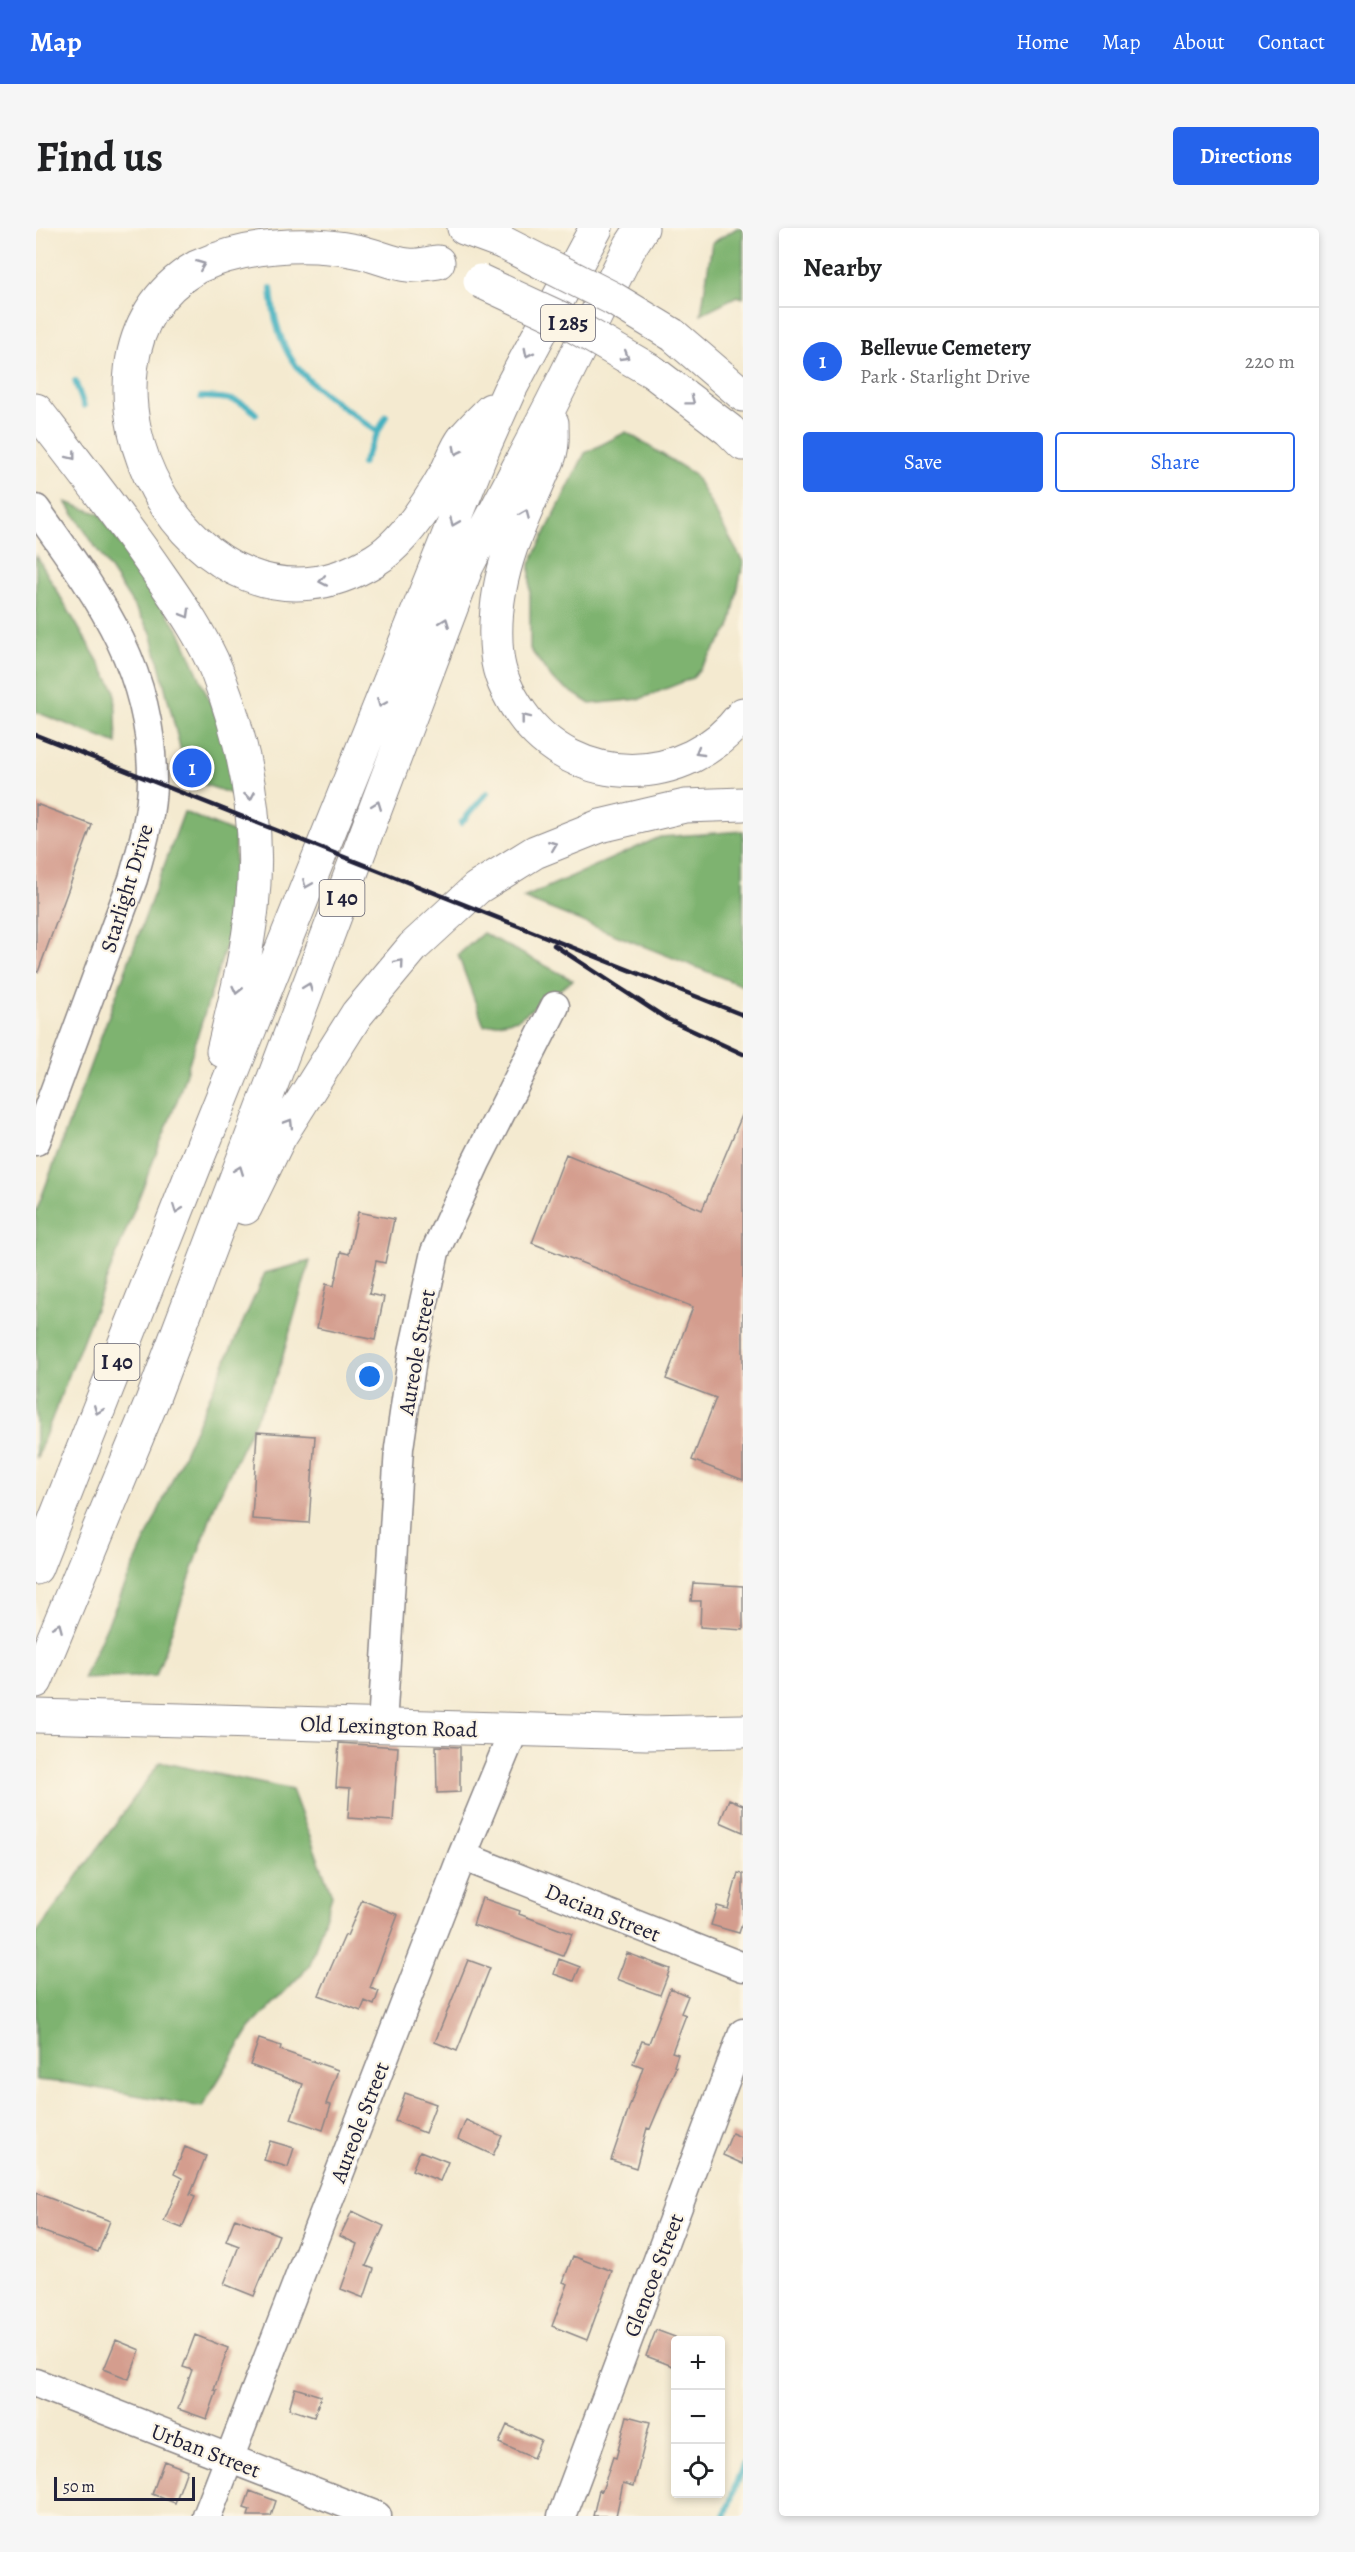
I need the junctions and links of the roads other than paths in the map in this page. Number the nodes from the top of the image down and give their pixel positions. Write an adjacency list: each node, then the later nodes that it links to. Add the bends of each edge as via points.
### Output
1 (330, 228): 5 (main road, I 285)
2 (464, 228): 6 (main road, I 285, bridge, via 502,242 612,298)
3 (596, 228): 8 (main road, I 40, one-way to 8)
4 (643, 229): 10 (main road, I 40, via 631,245)
5 (438, 262): 8 (main road, one-way to 5, via 463,440 430,500 390,548 354,572 330,580 278,584 229,569 178,537 139,490 117,443 109,389 112,366 128,324 158,289 216,260 258,249 346,249 407,265); 12 (main road, I 285, one-way to 12, bridge, via 562,319 653,372)
6 (673, 335): 7 (main road, via 701,345); 9 (main road)
7 (743, 373)
8 (509, 391): 19 (main road, I 40, one-way to 19)
9 (743, 395)
10 (552, 403): 15 (main road, one-way to 10, via 711,745 688,758 660,768 618,771 565,753 534,729 514,704 497,657 497,607 512,547 551,451); 20 (main road, I 40, one-way to 10, via 466,566)
11 (36, 410): 19 (main road, one-way to 19, via 120,516 183,609 216,670 241,744 254,824 252,907 241,975)
12 (736, 437): 13 (main road)
13 (743, 469)
14 (36, 509): 18 (street, Starlight Drive, via 88,583 133,666 143,699 152,781 145,837 133,879)
15 (743, 714)
16 (743, 804): 20 (main road, one-way to 16, via 279,1138 357,1014 413,946 477,888 535,852 600,826 685,806)
17 (555, 1006): 24 (street, Aureole Street, via 435,1252 413,1352 399,1448)
18 (36, 1141)
19 (199, 1155): 21 (main road, I 40, one-way to 21)
20 (152, 1401): 22 (main road, I 40, one-way to 20)
21 (36, 1568)
22 (36, 1681)
23 (36, 1716): 24 (main road, Old Lexington Road)
24 (382, 1726): 25 (main road, Old Lexington Road)
25 (514, 1730): 26 (main road, Old Lexington Road); 27 (street, Aureole Street)
26 (743, 1731)
27 (462, 1856): 28 (street, Dacian Street); 31 (street, Aureole Street)
28 (743, 1967)
29 (743, 2033): 34 (street, Glencoe Street)
30 (36, 2383): 31 (street, Urban Street)
31 (229, 2459): 32 (street, Aureole Street); 33 (street, Urban Street)
32 (207, 2516)
33 (377, 2516)
34 (562, 2516)

